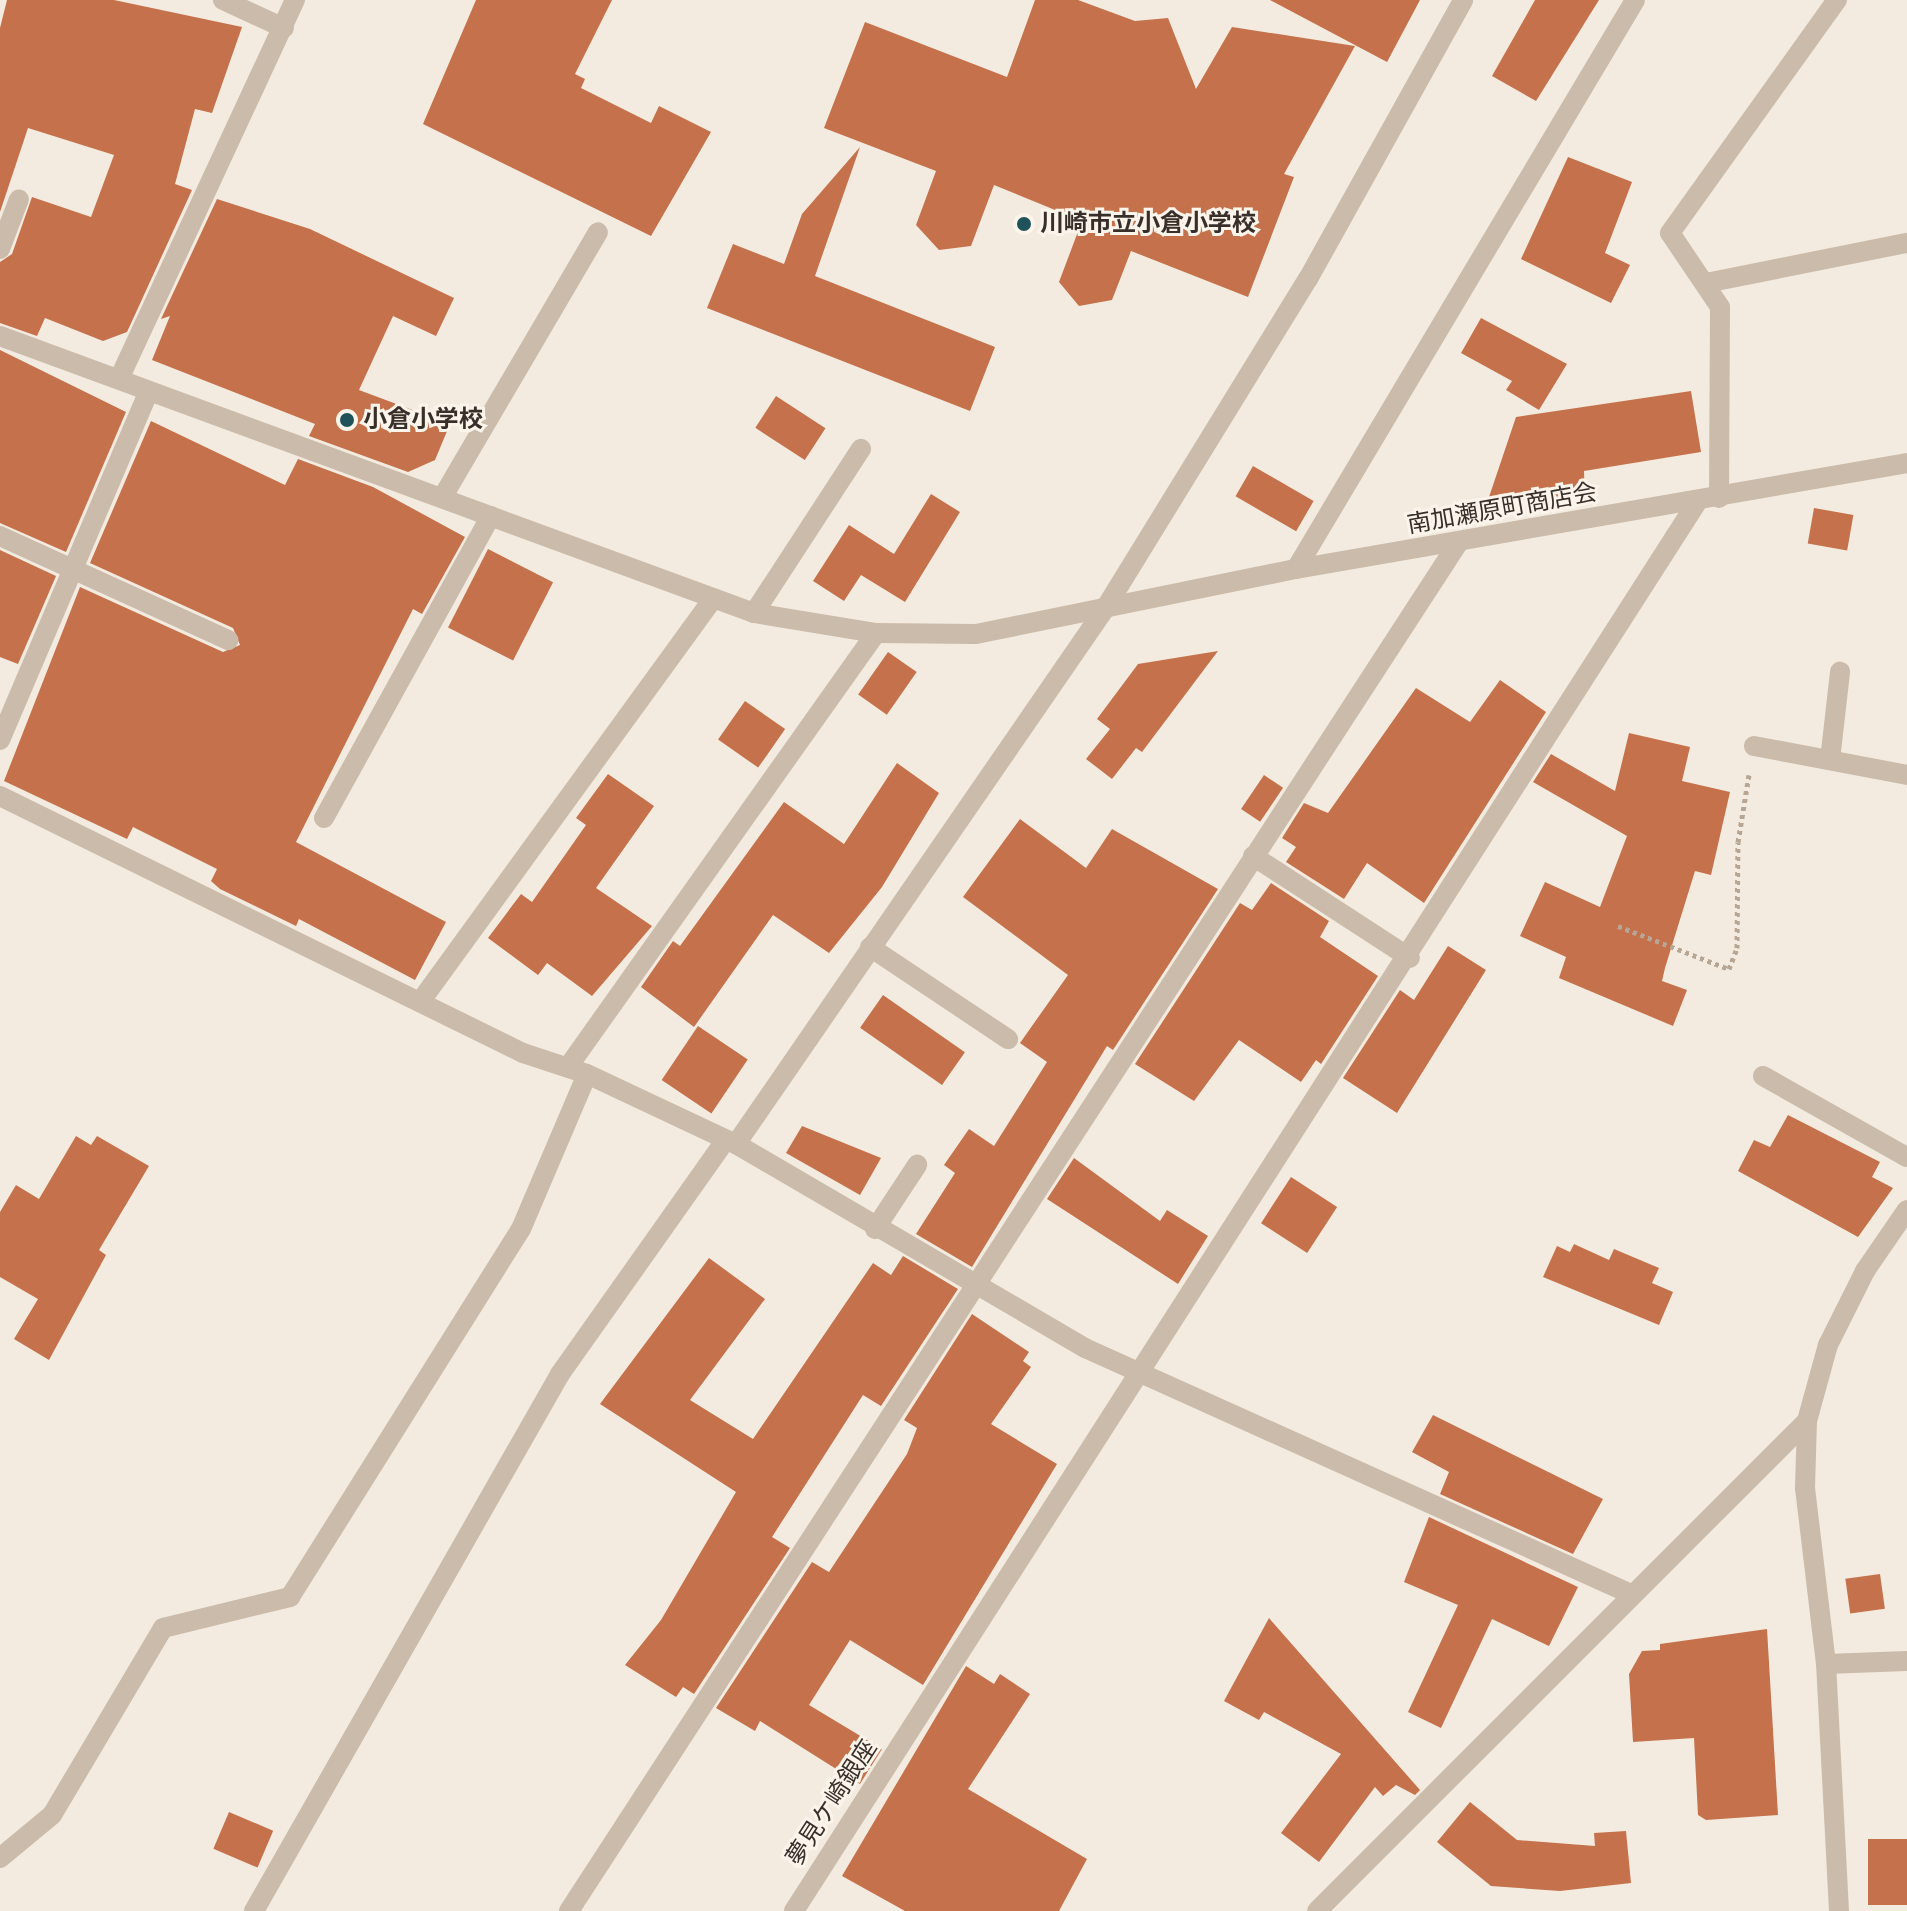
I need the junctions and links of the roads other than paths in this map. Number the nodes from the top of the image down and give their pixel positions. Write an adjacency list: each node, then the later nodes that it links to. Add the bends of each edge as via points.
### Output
1 (223, 0): 6 (street)
2 (295, 0): 6 (street)
3 (1463, 0): 26 (street, via 1308,279)
4 (1635, 0): 24 (street)
5 (1837, 0): 11 (street, via 1670,233)
6 (284, 28): 13 (street)
7 (19, 199): 10 (street)
8 (598, 232): 17 (street)
9 (1907, 243): 11 (street)
10 (0, 249)
11 (1706, 283): 18 (street, via 1720,307)
12 (0, 336): 13 (street, 南加瀬原町商店会)
13 (119, 379): 14 (street, 南加瀬原町商店会)
14 (149, 391): 17 (street, 南加瀬原町商店会); 23 (street)
15 (861, 449): 27 (street)
16 (1907, 463): 18 (street, 南加瀬原町商店会)
17 (442, 498): 20 (street, 南加瀬原町商店会)
18 (1719, 498): 19 (street, 南加瀬原町商店会)
19 (1697, 502): 22 (street, 南加瀬原町商店会); 39 (street, 夢見ケ崎銀座)
20 (491, 516): 25 (street, 南加瀬原町商店会); 36 (street)
21 (0, 536): 23 (street)
22 (1458, 543): 24 (street, 南加瀬原町商店会); 37 (street)
23 (74, 567): 29 (street); 31 (street)
24 (1296, 569): 26 (street, 南加瀬原町商店会)
25 (713, 598): 27 (street, 南加瀬原町商店会); 40 (street)
26 (1106, 607): 28 (street, 南加瀬原町商店会, via 976,634); 38 (street)
27 (754, 613): 28 (street, 南加瀬原町商店会)
28 (876, 633): 42 (street)
29 (228, 640)
30 (1840, 672): 33 (street)
31 (0, 740)
32 (1754, 746): 33 (street)
33 (1830, 760): 34 (street)
34 (1907, 775)
35 (0, 796): 40 (street)
36 (324, 818)
37 (1253, 856): 39 (street); 49 (street)
38 (870, 947): 41 (street); 44 (street)
39 (1410, 958): 50 (street, 夢見ケ崎銀座)
40 (420, 1002): 42 (street, via 523,1053)
41 (1008, 1039)
42 (577, 1070): 44 (street); 55 (street, via 521,1229 290,1597 163,1628 52,1815)
43 (1763, 1076): 45 (street)
44 (731, 1142): 48 (street); 56 (street, via 560,1374)
45 (1907, 1157)
46 (917, 1165): 48 (street)
47 (1907, 1210): 51 (street, via 1865,1271 1828,1345)
48 (875, 1229): 49 (street)
49 (977, 1291): 50 (street); 57 (street)
50 (1137, 1373): 52 (street); 58 (street, 夢見ケ崎銀座)
51 (1807, 1421): 52 (street); 54 (street, via 1805,1488)
52 (1631, 1594): 59 (street)
53 (1907, 1661): 54 (street)
54 (1826, 1664): 60 (street)
55 (0, 1858)
56 (254, 1911)
57 (569, 1911)
58 (794, 1911)
59 (1317, 1911)
60 (1839, 1911)

